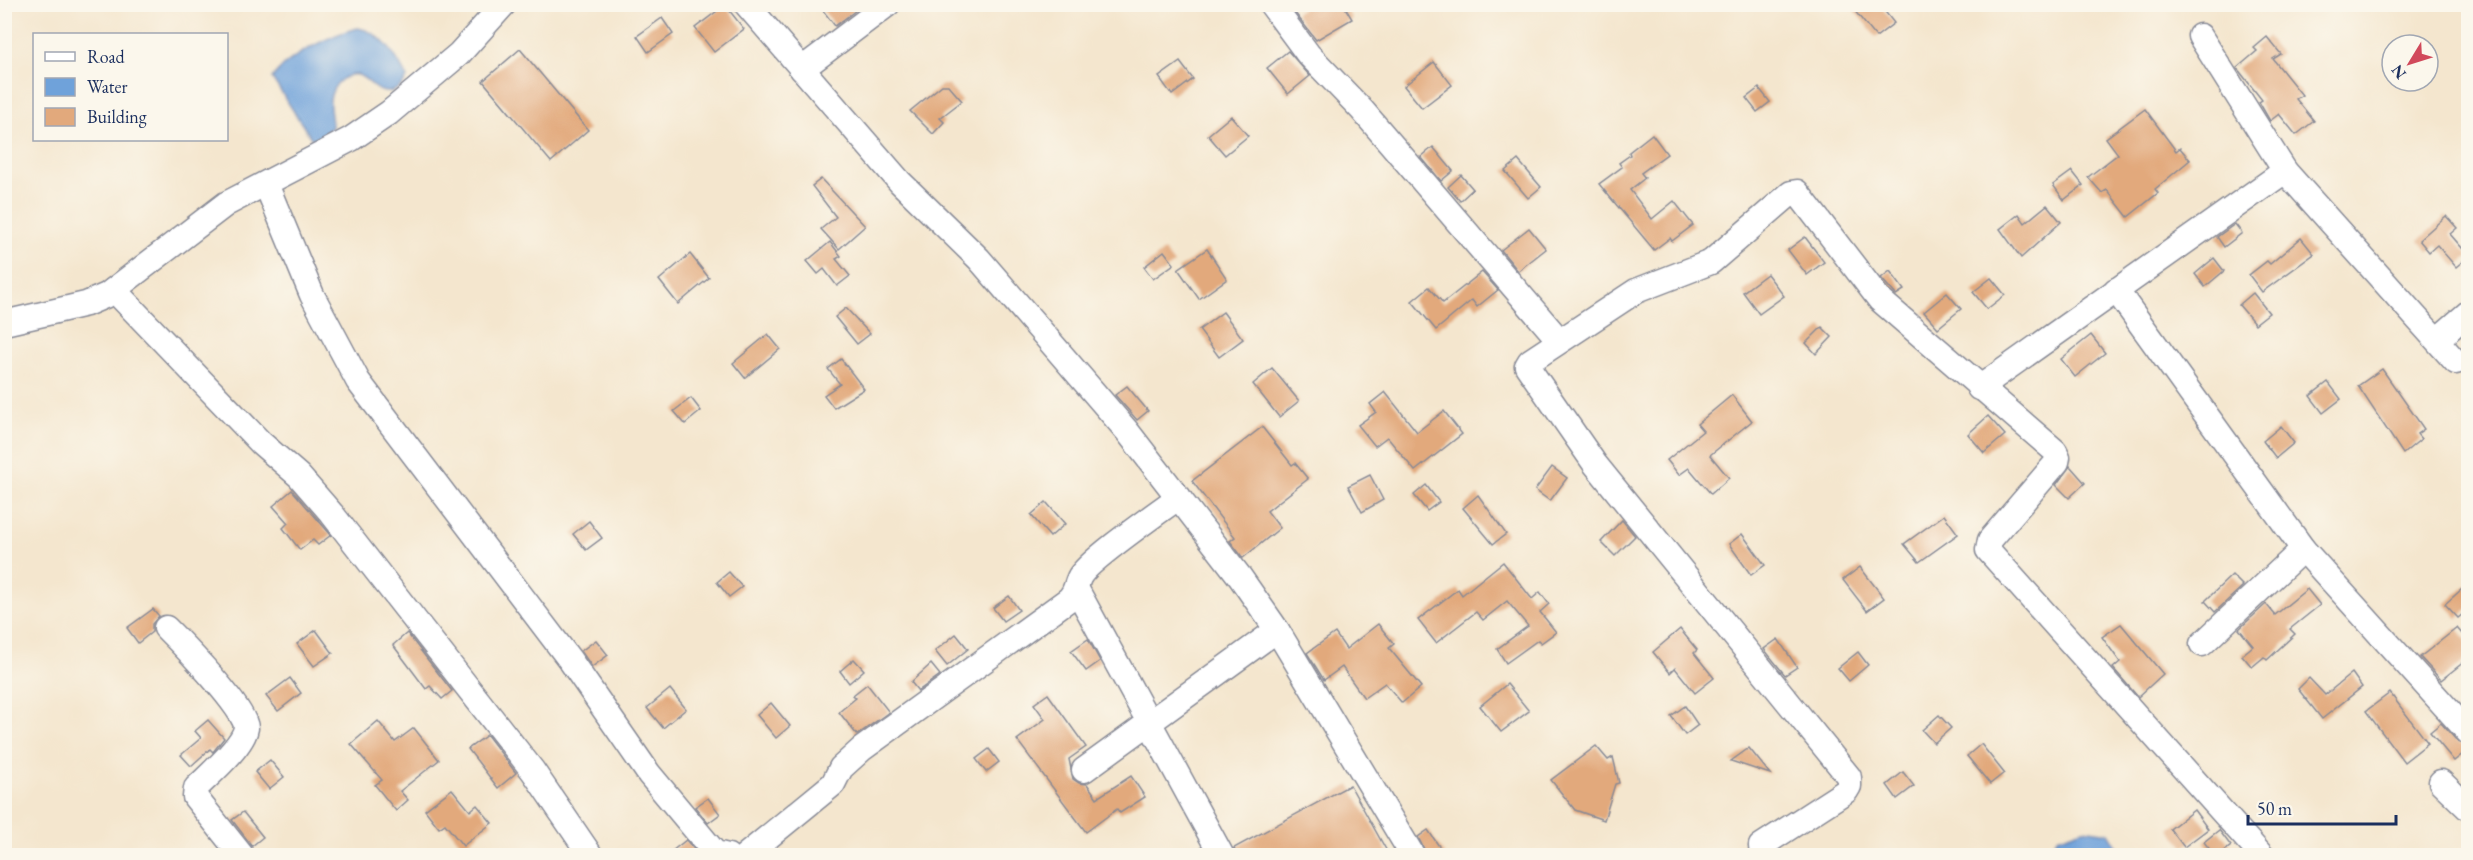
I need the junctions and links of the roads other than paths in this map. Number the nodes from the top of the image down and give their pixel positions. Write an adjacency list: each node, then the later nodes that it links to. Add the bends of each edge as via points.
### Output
1 (504, 4): 8 (street, via 459,54 414,94 351,139)
2 (746, 4): 6 (street)
3 (888, 4): 6 (street)
4 (1270, 4): 14 (street, via 1308,54 1362,110)
5 (2200, 36): 7 (street)
6 (802, 69): 17 (street, via 900,182 979,259 1031,317)
7 (2285, 171): 10 (street); 13 (street)
8 (266, 184): 9 (street, via 226,204); 28 (street, via 312,295 358,381 570,660 649,774)
9 (114, 290): 12 (street, via 86,304); 30 (street, via 332,514 532,771)
10 (2116, 290): 16 (street); 18 (street)
11 (2469, 312): 13 (street)
12 (4, 323)
13 (2438, 339): 15 (street)
14 (1559, 340): 16 (street, via 1636,291 1711,262 1791,193 1797,192 1880,300); 34 (street, via 1527,366 1595,464 1849,777 1846,791 1761,846)
15 (2456, 362)
16 (1979, 388): 35 (street, via 2058,457 1990,540 1988,550)
17 (1179, 497): 19 (street, via 1099,558 1079,578); 21 (street)
18 (2303, 549): 22 (street); 24 (street)
19 (1077, 590): 23 (street); 31 (street, via 862,749 841,768 833,784)
20 (166, 628): 29 (street, via 243,715 246,727 240,741 196,788 195,797)
21 (1277, 630): 23 (street); 33 (street)
22 (2202, 644)
23 (1150, 723): 25 (street); 32 (street)
24 (2469, 732)
25 (1084, 770)
26 (2441, 783): 27 (street)
27 (2469, 808)
28 (718, 854)
29 (242, 855)
30 (591, 855)
31 (745, 855)
32 (1222, 855)
33 (1413, 855)
34 (1762, 855)
35 (2262, 855)

